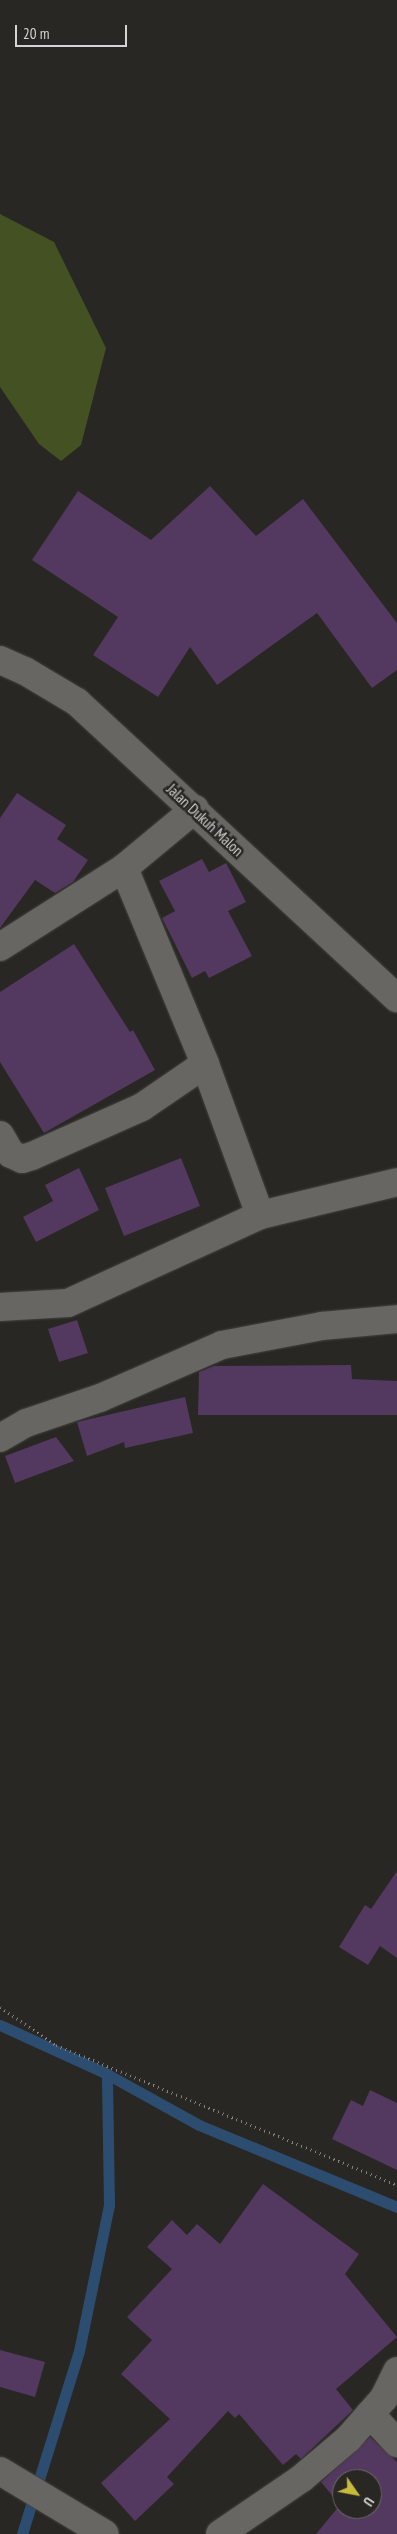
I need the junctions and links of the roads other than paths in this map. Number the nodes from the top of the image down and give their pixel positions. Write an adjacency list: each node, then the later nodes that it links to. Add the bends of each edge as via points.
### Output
1 (0, 660): 2 (street, Jalan Dukuh Malon, via 77,702)
2 (195, 809): 3 (street); 5 (street, Jalan Dukuh Malon)
3 (124, 868): 4 (street); 6 (street)
4 (0, 947)
5 (397, 998)
6 (205, 1064): 7 (street, via 142,1106 22,1160 11,1154); 9 (street)
7 (0, 1135)
8 (397, 1182): 9 (street)
9 (260, 1215): 10 (street, via 68,1303)
10 (0, 1307)
11 (397, 1319): 12 (street, via 322,1326 222,1345 100,1398 26,1423)
12 (0, 1438)
13 (397, 2371): 14 (street, via 384,2398)
14 (370, 2414): 15 (street); 18 (street, via 348,2439 302,2478)
15 (397, 2443)
16 (4, 2473): 17 (street)
17 (105, 2534)
18 (220, 2534)

